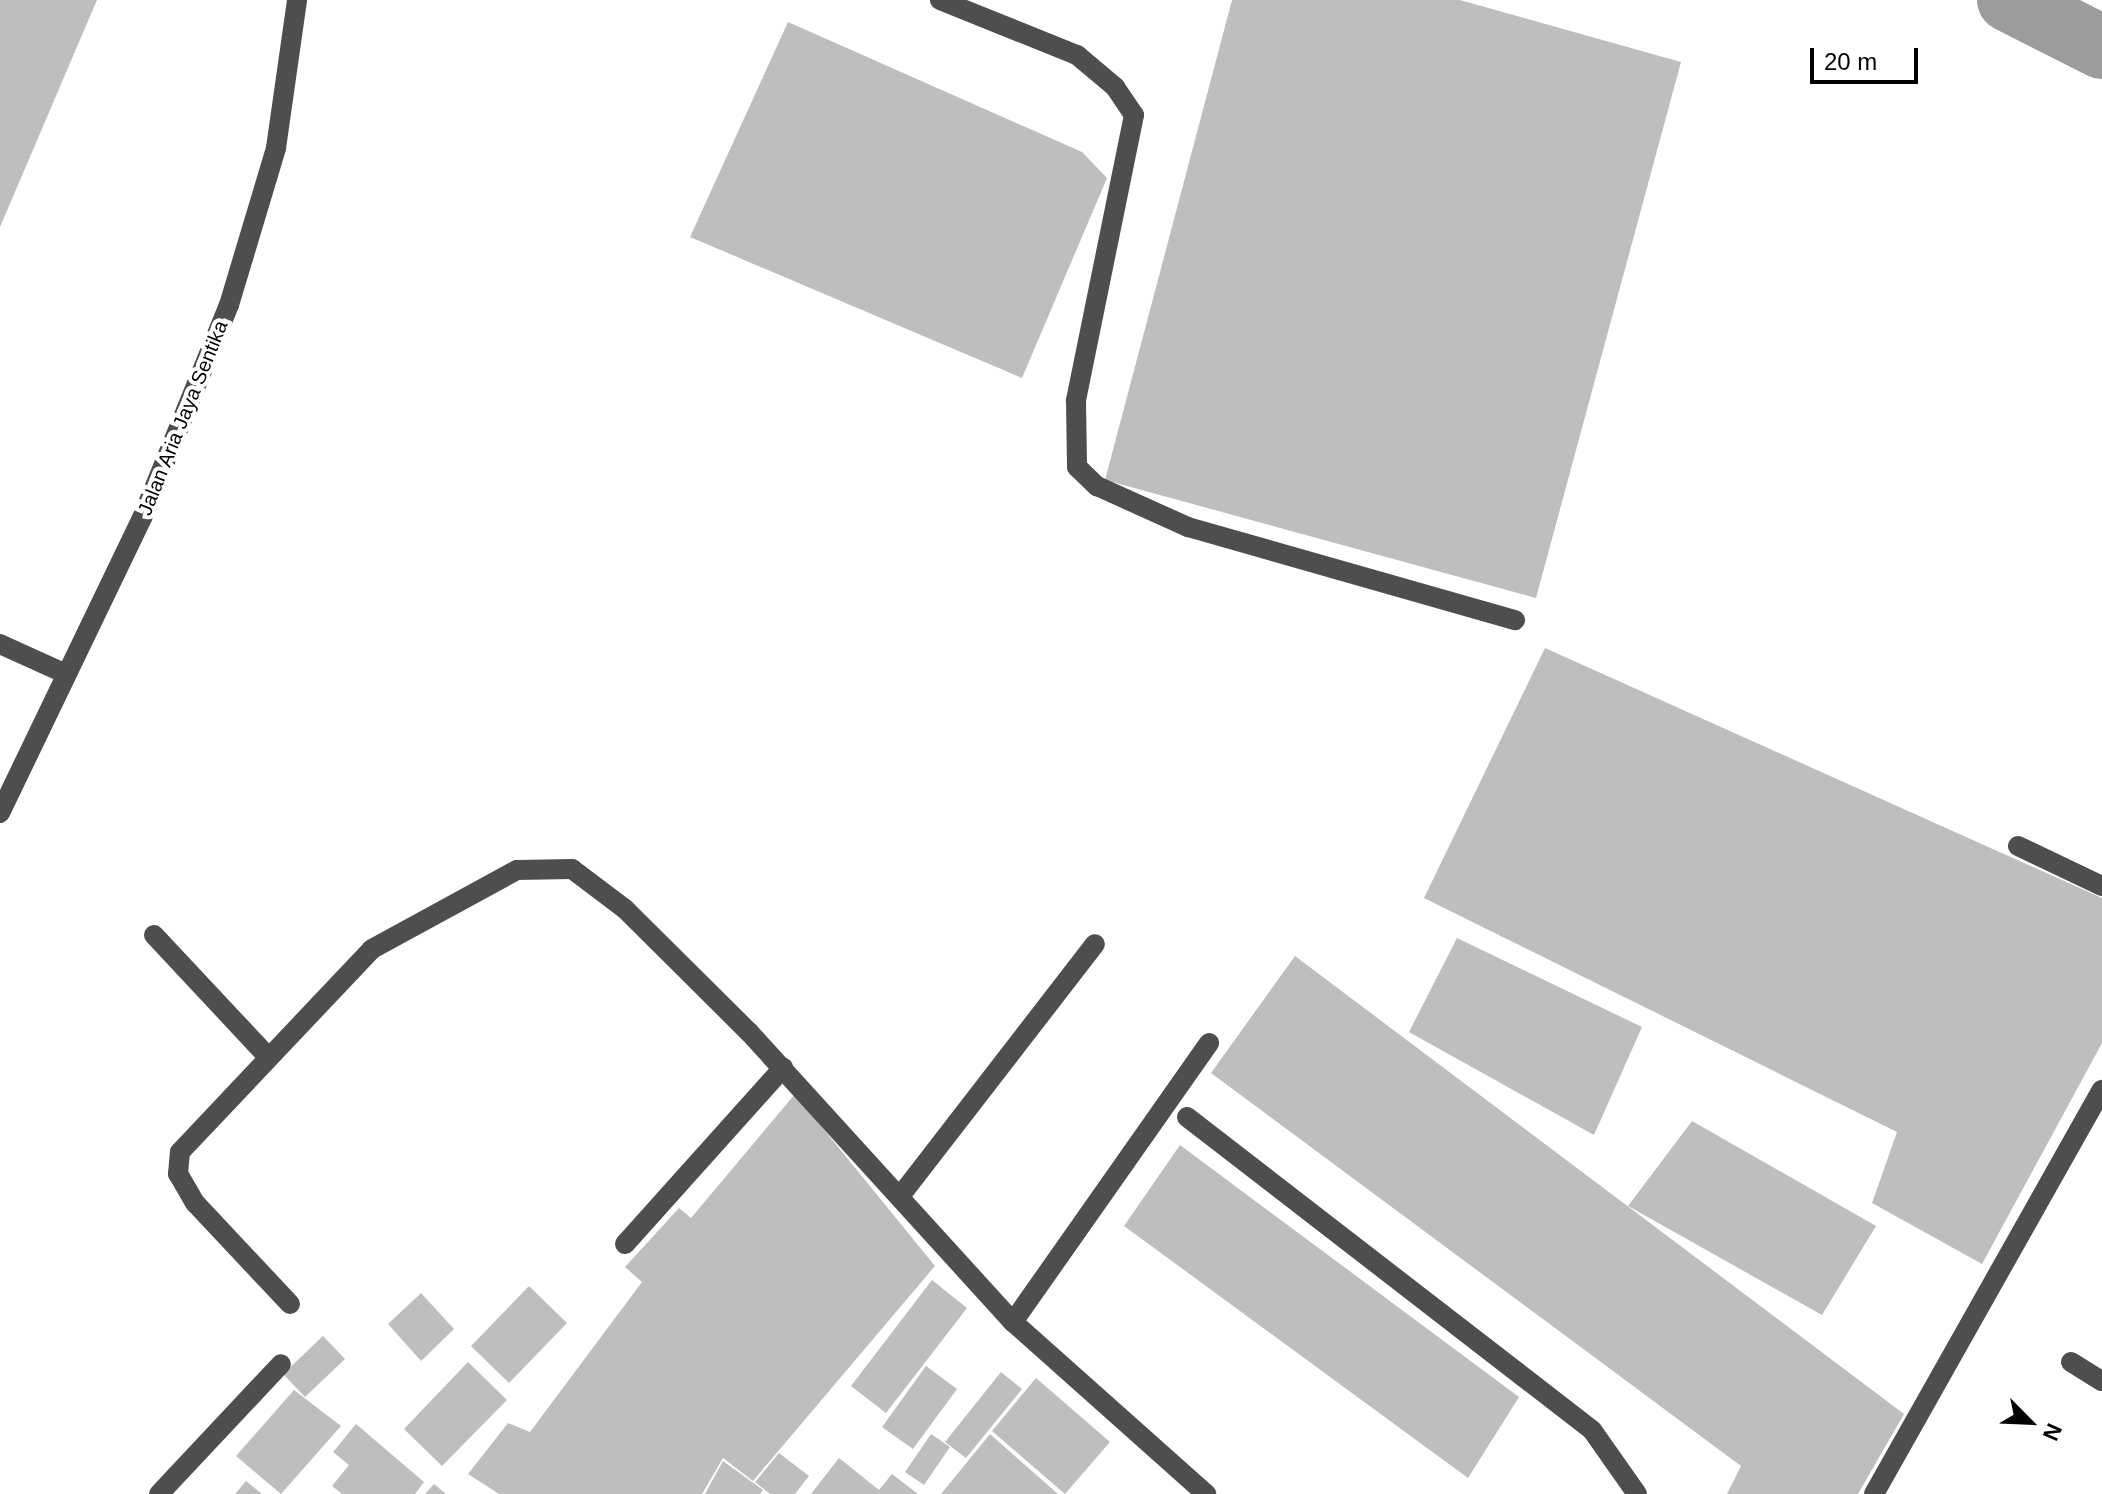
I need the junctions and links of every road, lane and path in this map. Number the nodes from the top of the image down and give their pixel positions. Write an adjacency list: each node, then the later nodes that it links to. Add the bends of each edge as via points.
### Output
1 (297, 0): 5 (street, Jalan Aria Jaya Sentika, via 276,148 229,305 142,518)
2 (940, 0): 3 (street, via 1077,55 1115,87 1134,115 1076,401 1077,467 1097,486 1188,527)
3 (1515, 620)
4 (0, 644): 5 (street)
5 (66, 674): 6 (street, Jalan Aria Jaya Sentika)
6 (0, 813)
7 (2018, 846): 8 (street)
8 (2102, 886)
9 (154, 935): 12 (street)
10 (1095, 944): 16 (street)
11 (1209, 1043): 19 (street)
12 (268, 1057): 13 (street, via 372,949 463,893 517,870 551,867 572,869 604,890); 18 (street, via 193,1133 180,1152 178,1174 195,1203)
13 (783, 1068): 16 (street); 17 (street)
14 (2102, 1090): 26 (street)
15 (1187, 1117): 25 (street, via 1592,1430)
16 (901, 1195): 19 (street)
17 (625, 1244)
18 (290, 1304)
19 (1013, 1322): 24 (street)
20 (2071, 1362): 22 (street)
21 (281, 1364): 23 (street)
22 (2102, 1381)
23 (159, 1494)
24 (1206, 1494)
25 (1637, 1494)
26 (1874, 1494)

